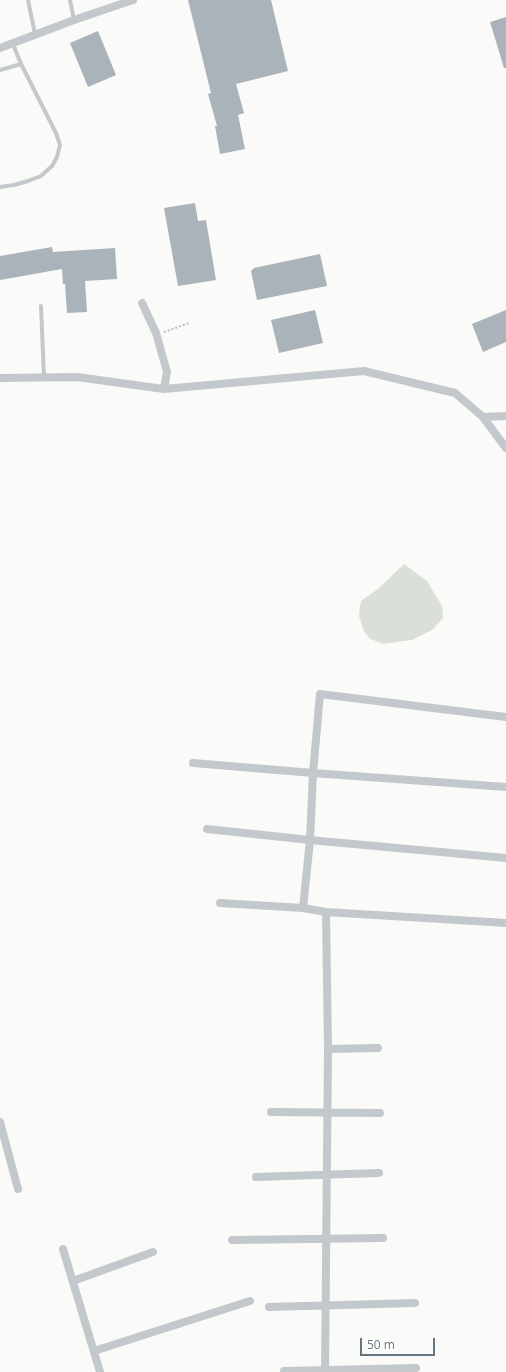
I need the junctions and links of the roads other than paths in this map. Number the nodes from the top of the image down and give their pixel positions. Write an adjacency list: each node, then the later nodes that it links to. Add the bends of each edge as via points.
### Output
1 (28, 0): 5 (lane)
2 (70, 0): 4 (lane)
3 (132, 0): 4 (street)
4 (74, 20): 5 (street)
5 (35, 35): 6 (street)
6 (13, 44): 7 (street); 8 (lane)
7 (0, 48)
8 (22, 64): 9 (lane); 10 (lane, via 60,144 52,166 41,176 14,186)
9 (0, 70)
10 (0, 187)
11 (142, 303): 15 (street, via 157,334 167,372)
12 (41, 306): 14 (lane)
13 (0, 378): 14 (street)
14 (44, 378): 15 (street, via 77,377)
15 (164, 389): 17 (street, via 364,370 455,393)
16 (506, 416): 17 (street)
17 (483, 417): 18 (street)
18 (506, 448)
19 (506, 717): 21 (street, via 320,694)
20 (193, 763): 21 (street)
21 (313, 773): 22 (street); 24 (street)
22 (506, 787)
23 (207, 829): 24 (street)
24 (310, 840): 25 (street); 27 (street)
25 (506, 858)
26 (220, 903): 27 (street)
27 (303, 908): 28 (street)
28 (326, 912): 29 (street); 31 (street)
29 (506, 923)
30 (378, 1048): 31 (street)
31 (328, 1049): 33 (street)
32 (271, 1112): 33 (street)
33 (327, 1112): 34 (street); 37 (street)
34 (380, 1113)
35 (0, 1122): 39 (street)
36 (379, 1173): 37 (street)
37 (326, 1174): 38 (street); 41 (street)
38 (256, 1176)
39 (18, 1189)
40 (383, 1238): 41 (street)
41 (326, 1239): 42 (street); 48 (street)
42 (232, 1240)
43 (63, 1249): 45 (street)
44 (152, 1252): 45 (street)
45 (73, 1281): 50 (street)
46 (250, 1301): 50 (street)
47 (415, 1303): 48 (street)
48 (325, 1306): 49 (street); 53 (street)
49 (269, 1307)
50 (94, 1351): 54 (street)
51 (416, 1368): 53 (street)
52 (284, 1371): 53 (street)
53 (325, 1371)
54 (100, 1372)

